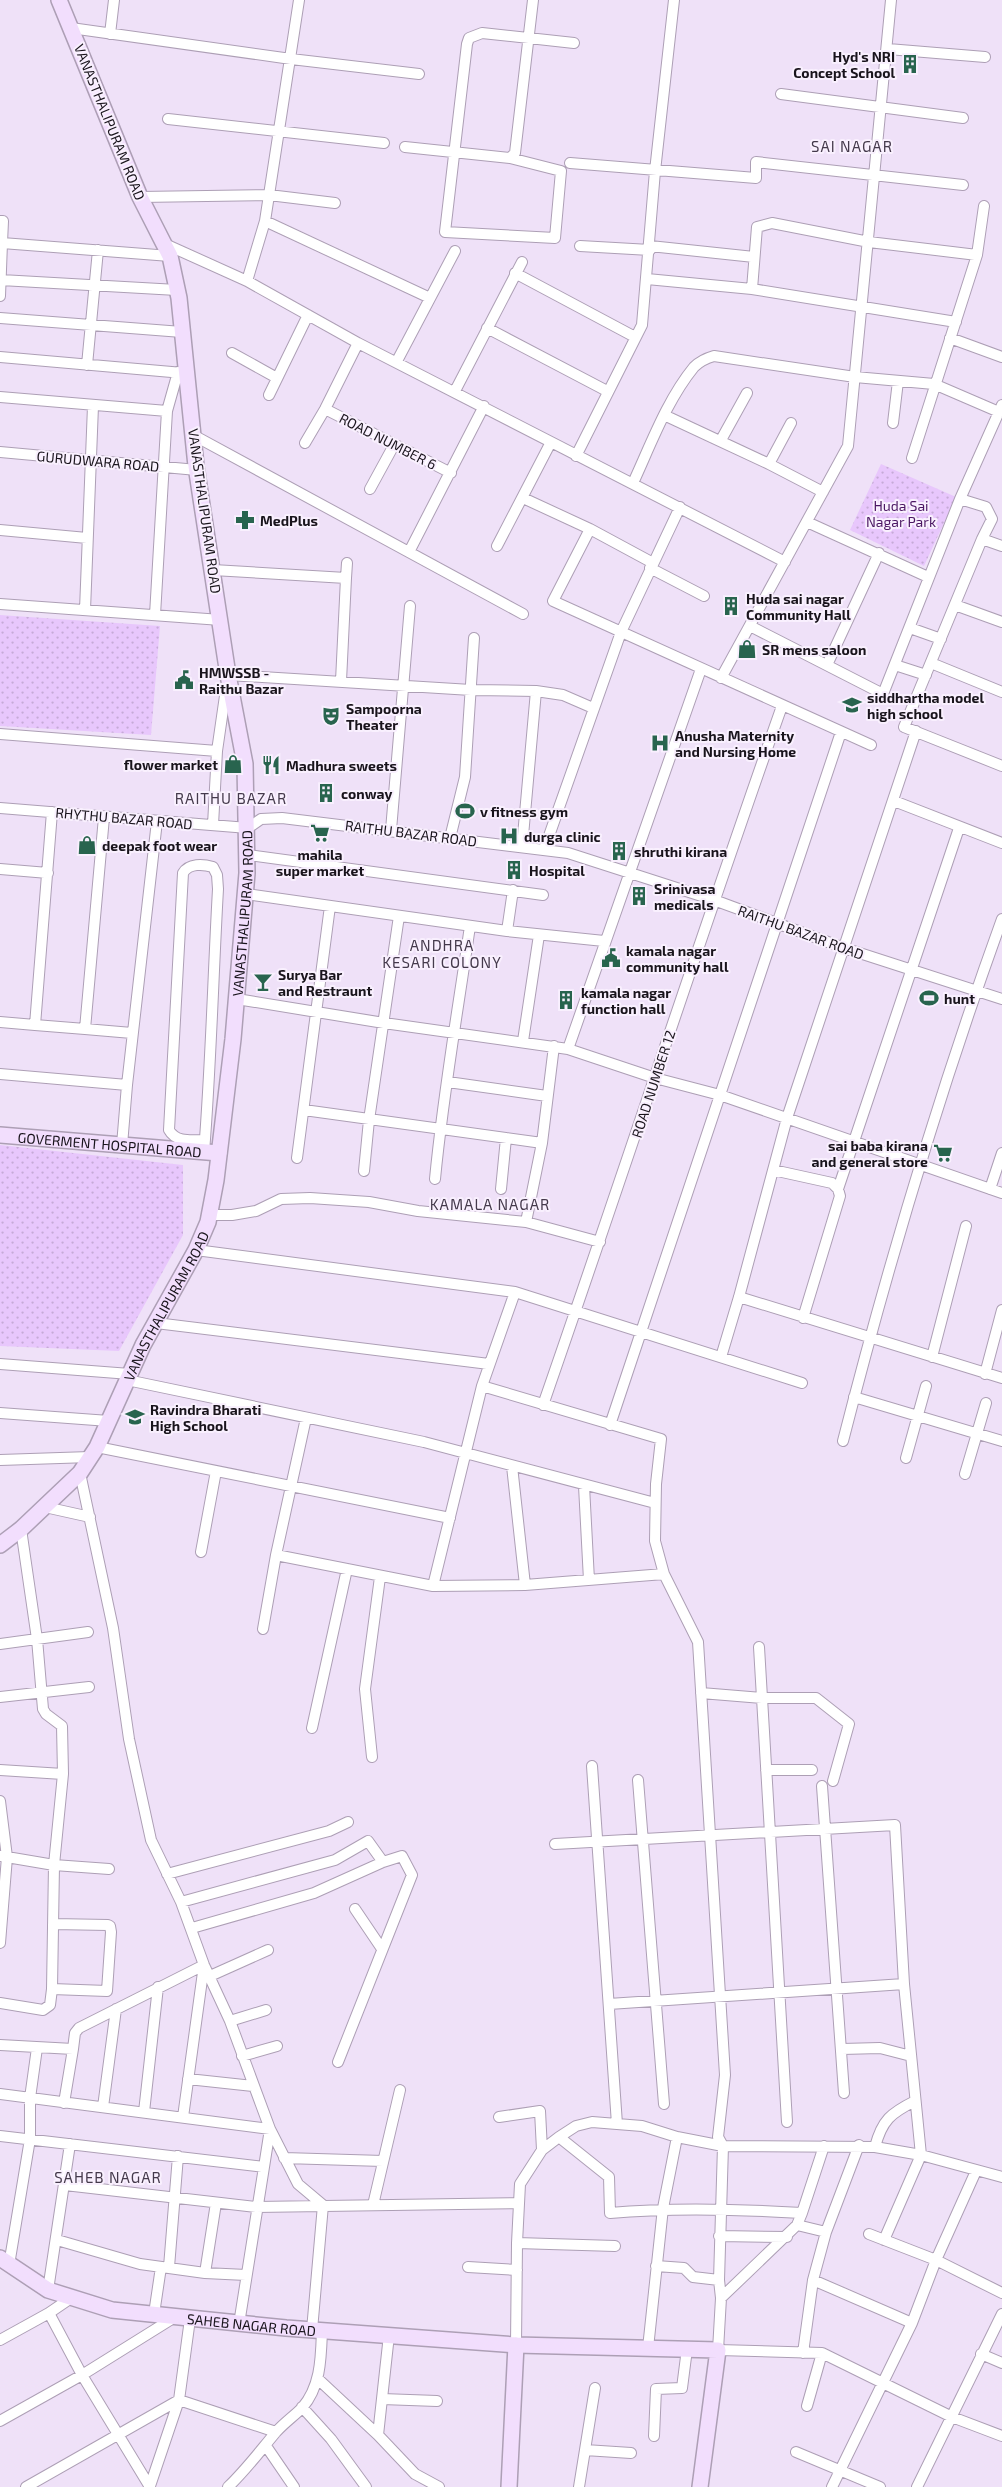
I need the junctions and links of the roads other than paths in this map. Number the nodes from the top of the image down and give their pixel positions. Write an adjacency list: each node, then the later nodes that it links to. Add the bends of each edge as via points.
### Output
1 (59, 0): 7 (street, VANASTHALIPURAM ROAD)
2 (114, 0): 8 (street)
3 (299, 0): 13 (street)
4 (533, 0): 9 (street)
5 (674, 0): 25 (street)
6 (891, 0): 11 (street)
7 (71, 28): 8 (street); 29 (street, VANASTHALIPURAM ROAD)
8 (110, 34): 13 (street)
9 (528, 38): 10 (street); 22 (street, via 482,33 469,38); 23 (street, via 515,153)
10 (574, 43)
11 (888, 49): 12 (street); 16 (street)
12 (985, 57)
13 (291, 59): 14 (street); 19 (street)
14 (419, 74)
15 (781, 94): 16 (street)
16 (883, 107): 17 (street); 26 (street)
17 (963, 118)
18 (168, 119): 19 (street)
19 (280, 130): 20 (street); 28 (street)
20 (384, 143)
21 (405, 148): 22 (street)
22 (454, 152): 23 (street); 23 (street, via 445,232 554,238 561,171)
23 (510, 158)
24 (570, 163): 25 (street)
25 (655, 171): 26 (street, via 756,178 756,162); 37 (street)
26 (876, 176): 27 (street); 34 (street)
27 (962, 185)
28 (269, 195): 29 (street); 30 (street); 33 (street)
29 (140, 197): 39 (street, VANASTHALIPURAM ROAD)
30 (335, 203)
31 (984, 206): 41 (street)
32 (0, 221): 35 (street, via 3,221)
33 (265, 221): 47 (street); 52 (street)
34 (869, 242): 41 (street); 42 (street, via 772,223 757,227); 53 (street)
35 (2, 243): 38 (street); 46 (street)
36 (580, 246): 37 (street)
37 (650, 248): 42 (street); 45 (street)
38 (98, 250): 39 (street); 48 (street)
39 (167, 250): 47 (street); 50 (street, VANASTHALIPURAM ROAD)
40 (455, 251): 52 (street)
41 (976, 255): 56 (street)
42 (754, 257): 49 (street)
43 (522, 262): 44 (street)
44 (515, 273): 58 (street); 60 (street)
45 (647, 279): 49 (street); 60 (street, via 642,325)
46 (1, 280): 48 (street); 51 (street)
47 (246, 281): 54 (street)
48 (94, 286): 50 (street); 57 (street)
49 (752, 289): 53 (street)
50 (177, 290): 59 (street, VANASTHALIPURAM ROAD)
51 (0, 296)
52 (430, 298): 66 (street)
53 (862, 306): 56 (street); 69 (street)
54 (308, 315): 62 (street); 70 (street)
55 (0, 318): 57 (street)
56 (956, 322): 61 (street)
57 (91, 324): 59 (street); 67 (street)
58 (487, 328): 73 (street); 74 (street)
59 (182, 332): 68 (street, VANASTHALIPURAM ROAD)
60 (635, 338): 73 (street)
61 (950, 338): 65 (street); 72 (street)
62 (358, 343): 66 (street); 81 (street)
63 (232, 353): 70 (street)
64 (0, 357): 67 (street)
65 (1002, 357)
66 (397, 361): 74 (street)
67 (87, 365): 68 (street)
68 (182, 373): 82 (street); 86 (street, VANASTHALIPURAM ROAD)
69 (855, 377): 71 (street); 83 (street, via 714,356 695,366); 101 (street, via 848,446)
70 (277, 378): 76 (street)
71 (898, 381): 72 (street); 85 (street)
72 (934, 384): 80 (street); 93 (street)
73 (607, 391): 92 (street)
74 (455, 392): 79 (street)
75 (747, 393): 87 (street)
76 (269, 395)
77 (0, 397): 78 (street)
78 (93, 406): 82 (street); 94 (street)
79 (484, 406): 88 (street); 98 (street)
80 (1001, 408): 103 (street)
81 (325, 410): 89 (street); 90 (street, ROAD NUMBER 6)
82 (167, 411): 96 (street)
83 (664, 415): 87 (street); 99 (street)
84 (791, 423): 95 (street)
85 (893, 423)
86 (193, 435): 97 (street, VANASTHALIPURAM ROAD); 112 (street)
87 (720, 440): 95 (street)
88 (551, 442): 92 (street); 102 (street)
89 (305, 443)
90 (394, 445): 98 (street, ROAD NUMBER 6); 100 (street)
91 (0, 452): 94 (street, GURUDWARA ROAD)
92 (576, 456): 99 (street)
93 (912, 458)
94 (91, 460): 96 (street, GURUDWARA ROAD); 108 (street)
95 (770, 464): 101 (street)
96 (162, 466): 97 (street, GURUDWARA ROAD); 126 (street)
97 (197, 470): 117 (street, VANASTHALIPURAM ROAD)
98 (451, 474): 112 (street)
99 (633, 483): 104 (street)
100 (370, 489)
101 (823, 492): 105 (street)
102 (523, 498): 106 (street); 110 (street)
103 (960, 499): 109 (street, via 986,507 992,519); 118 (street)
104 (680, 507): 114 (street); 116 (street)
105 (807, 522): 113 (street); 114 (street)
106 (590, 529): 116 (street); 131 (street, via 553,601)
107 (0, 530): 108 (street)
108 (87, 538): 124 (street)
109 (982, 539): 111 (street); 122 (street)
110 (497, 546)
111 (1002, 546)
112 (410, 552): 125 (street)
113 (879, 553): 118 (street); 135 (street)
114 (786, 562): 129 (street)
115 (347, 563): 119 (street)
116 (652, 566): 120 (street); 131 (street)
117 (213, 570): 119 (street); 127 (street, VANASTHALIPURAM ROAD)
118 (928, 577): 130 (street)
119 (346, 578): 141 (street)
120 (704, 596)
121 (0, 604): 124 (street)
122 (955, 605): 128 (street); 133 (street)
123 (410, 606): 142 (street)
124 (85, 610): 126 (street)
125 (523, 614)
126 (155, 615): 127 (street)
127 (221, 620): 139 (street, VANASTHALIPURAM ROAD)
128 (1002, 622)
129 (750, 626): 135 (street); 140 (street)
130 (910, 628): 133 (street); 136 (street)
131 (621, 632): 137 (street); 147 (street)
132 (474, 638): 143 (street)
133 (941, 639): 134 (street)
134 (931, 663): 138 (street); 145 (street)
135 (827, 665): 136 (street, via 883,694)
136 (895, 665): 138 (street)
137 (701, 669): 140 (street); 169 (street)
138 (926, 675): 148 (street, via 904,727)
139 (228, 676): 141 (street); 152 (street); 160 (street, VANASTHALIPURAM ROAD, via 245,764)
140 (721, 678): 146 (street)
141 (341, 681): 142 (street)
142 (402, 686): 143 (street); 162 (street)
143 (471, 690): 144 (street); 163 (street, via 464,777)
144 (536, 691): 147 (street, via 563,696); 165 (street)
145 (1002, 692)
146 (782, 706): 149 (street); 174 (street, ROAD NUMBER 12)
147 (593, 708): 166 (street)
148 (916, 731): 153 (street); 154 (street)
149 (841, 732): 151 (street); 178 (street)
150 (0, 734): 152 (street)
151 (871, 745)
152 (217, 751): 159 (street)
153 (1002, 766)
154 (894, 801): 161 (street); 183 (street)
155 (0, 808): 156 (street, RHYTHU BAZAR ROAD)
156 (52, 812): 157 (street, RHYTHU BAZAR ROAD); 170 (street)
157 (104, 816): 158 (street, RHYTHU BAZAR ROAD); 192 (street)
158 (157, 821): 159 (street, RHYTHU BAZAR ROAD); 194 (street)
159 (213, 825): 160 (street, RHYTHU BAZAR ROAD)
160 (248, 828): 162 (street, RAITHU BAZAR ROAD, via 261,819 282,818); 167 (street, VANASTHALIPURAM ROAD)
161 (959, 828): 164 (street); 184 (street)
162 (391, 830): 163 (street, RAITHU BAZAR ROAD)
163 (450, 838): 165 (street, RAITHU BAZAR ROAD)
164 (1002, 843)
165 (522, 847): 166 (street, RAITHU BAZAR ROAD)
166 (544, 850): 169 (street, RAITHU BAZAR ROAD, via 568,853)
167 (248, 855): 171 (street); 172 (street, VANASTHALIPURAM ROAD)
168 (0, 869): 170 (street)
169 (628, 872): 174 (street, RAITHU BAZAR ROAD); 182 (street)
170 (48, 873): 191 (street)
171 (513, 890): 173 (street); 180 (street)
172 (246, 894): 175 (street); 186 (street, VANASTHALIPURAM ROAD)
173 (543, 895)
174 (714, 900): 178 (street, RAITHU BAZAR ROAD); 199 (street, ROAD NUMBER 12)
175 (330, 906): 176 (street); 188 (street)
176 (399, 916): 179 (street); 190 (street)
177 (1002, 920): 185 (street)
178 (777, 924): 183 (street, RAITHU BAZAR ROAD); 203 (street)
179 (470, 926): 180 (street); 193 (street)
180 (507, 931): 181 (street)
181 (539, 935): 182 (street); 195 (street)
182 (604, 941): 197 (street)
183 (844, 948): 184 (street, RAITHU BAZAR ROAD); 205 (street)
184 (912, 971): 185 (street, RAITHU BAZAR ROAD); 210 (street)
185 (976, 991): 187 (street, RAITHU BAZAR ROAD); 216 (street)
186 (237, 999): 188 (street); 213 (street, VANASTHALIPURAM ROAD)
187 (1002, 999)
188 (318, 1012): 190 (street); 204 (street)
189 (0, 1022): 191 (street)
190 (384, 1023): 193 (street); 206 (street)
191 (35, 1025): 192 (street)
192 (85, 1029): 194 (street)
193 (455, 1032): 195 (street); 200 (street)
194 (132, 1033): 201 (street)
195 (523, 1041): 196 (street)
196 (554, 1046): 197 (street); 202 (street)
197 (568, 1049): 199 (street)
198 (0, 1074): 201 (street)
199 (655, 1078): 203 (street); 227 (street, ROAD NUMBER 12)
200 (448, 1082): 202 (street); 207 (street)
201 (126, 1085): 212 (street)
202 (547, 1096): 211 (street)
203 (720, 1096): 205 (street); 235 (street)
204 (304, 1110): 206 (street); 215 (street)
205 (787, 1118): 210 (street); 217 (street)
206 (369, 1120): 207 (street); 218 (street)
207 (439, 1129): 209 (street); 219 (street)
208 (0, 1135): 212 (street, GOVERMENT HOSPITAL ROAD)
209 (506, 1138): 211 (street); 220 (street)
210 (853, 1142): 216 (street); 221 (street)
211 (542, 1143): 225 (street)
212 (122, 1145): 213 (street, GOVERMENT HOSPITAL ROAD)
213 (209, 1148): 213 (street, via 218,889 214,867 202,865 183,873 169,1130 178,1139); 224 (street, VANASTHALIPURAM ROAD)
214 (1002, 1153): 222 (street)
215 (297, 1158)
216 (921, 1164): 222 (street); 236 (street)
217 (773, 1170): 221 (street, via 832,1183); 230 (street)
218 (364, 1171)
219 (434, 1179)
220 (501, 1189)
221 (838, 1189): 233 (street, via 840,1196)
222 (990, 1189): 223 (street)
223 (1002, 1193)
224 (210, 1215): 225 (street, via 256,1211 281,1198 310,1198); 228 (street, VANASTHALIPURAM ROAD)
225 (526, 1222): 227 (street)
226 (966, 1226): 238 (street)
227 (600, 1242): 232 (street, ROAD NUMBER 12)
228 (196, 1250): 229 (street); 234 (street, VANASTHALIPURAM ROAD)
229 (515, 1292): 232 (street); 240 (street)
230 (739, 1298): 233 (street); 237 (street)
231 (1002, 1310): 241 (street)
232 (575, 1313): 235 (street); 249 (street, ROAD NUMBER 12)
233 (803, 1318): 236 (street)
234 (156, 1323): 240 (street); 242 (street, VANASTHALIPURAM ROAD)
235 (642, 1334): 237 (street); 254 (street)
236 (869, 1339): 238 (street); 247 (street)
237 (720, 1357): 244 (street)
238 (932, 1357): 241 (street)
239 (0, 1364): 242 (street)
240 (489, 1364): 245 (street)
241 (985, 1374): 243 (street)
242 (129, 1377): 252 (street); 253 (street, VANASTHALIPURAM ROAD)
243 (1002, 1378)
244 (802, 1383)
245 (482, 1386): 249 (street); 259 (street)
246 (926, 1386): 251 (street)
247 (854, 1398): 251 (street); 256 (street)
248 (986, 1403): 255 (street)
249 (543, 1405): 254 (street)
250 (0, 1413): 253 (street)
251 (918, 1415): 255 (street); 260 (street)
252 (306, 1418): 259 (street); 267 (street)
253 (109, 1421): 258 (street, VANASTHALIPURAM ROAD)
254 (610, 1425): 268 (street, via 661,1439)
255 (978, 1433): 257 (street); 265 (street)
256 (843, 1441)
257 (1002, 1441)
258 (94, 1452): 261 (street); 263 (street); 264 (street, VANASTHALIPURAM ROAD)
259 (465, 1453): 262 (street); 271 (street)
260 (906, 1458)
261 (0, 1460)
262 (512, 1466): 266 (street); 280 (street)
263 (216, 1471): 267 (street); 274 (street)
264 (80, 1473): 269 (street, VANASTHALIPURAM ROAD); 270 (street)
265 (965, 1474)
266 (584, 1486): 268 (street); 279 (street)
267 (292, 1488): 271 (street); 275 (street)
268 (655, 1503): 277 (street, via 656,1541)
269 (45, 1507): 270 (street); 272 (street, VANASTHALIPURAM ROAD)
270 (90, 1517): 314 (street, via 113,1628 140,1798 151,1840)
271 (450, 1518): 281 (street)
272 (21, 1529): 273 (street, VANASTHALIPURAM ROAD); 284 (street)
273 (0, 1545)
274 (200, 1552)
275 (276, 1555): 276 (street); 282 (street)
276 (347, 1569): 278 (street); 292 (street)
277 (664, 1574): 279 (street); 289 (street, via 698,1642)
278 (380, 1577): 281 (street); 293 (street, via 365,1689)
279 (589, 1580): 280 (street)
280 (525, 1585): 281 (street)
281 (433, 1586)
282 (263, 1628)
283 (88, 1632): 284 (street)
284 (37, 1639): 285 (street); 288 (street)
285 (0, 1644)
286 (759, 1646): 291 (street)
287 (89, 1687): 288 (street)
288 (43, 1692): 290 (street); 298 (street, via 43,1709 62,1726)
289 (701, 1693): 291 (street); 306 (street)
290 (0, 1697)
291 (762, 1698): 296 (street); 300 (street, via 816,1698 849,1724)
292 (312, 1728)
293 (372, 1757)
294 (592, 1766): 308 (street)
295 (0, 1770): 298 (street)
296 (766, 1770): 297 (street); 305 (street)
297 (812, 1770)
298 (63, 1774): 312 (street)
299 (638, 1780): 307 (street)
300 (833, 1781)
301 (822, 1786): 304 (street)
302 (0, 1801): 310 (street)
303 (348, 1822): 314 (street, via 329,1831)
304 (825, 1829): 305 (street); 324 (street, via 895,1825); 327 (street)
305 (769, 1832): 306 (street); 328 (street)
306 (710, 1834): 307 (street); 329 (street)
307 (643, 1839): 308 (street); 330 (street)
308 (598, 1842): 309 (street); 332 (street)
309 (555, 1844)
310 (3, 1857): 312 (street); 319 (street)
311 (383, 1862): 315 (street, via 368,1841 335,1860); 318 (street, via 314,1893); 320 (street, via 402,1856 412,1874)
312 (54, 1865): 313 (street); 317 (street)
313 (109, 1869)
314 (167, 1874): 315 (street)
315 (181, 1902): 318 (street)
316 (355, 1909): 320 (street)
317 (53, 1924): 326 (street); 326 (street, via 110,1926 111,1932 108,1991)
318 (192, 1928): 322 (street)
319 (0, 1943)
320 (382, 1949): 343 (street)
321 (268, 1950): 323 (street)
322 (204, 1965): 323 (street); 325 (street); 344 (street)
323 (210, 1976): 335 (street)
324 (904, 1984): 327 (street); 342 (street)
325 (158, 1987): 333 (street); 354 (street)
326 (52, 1989): 331 (street, via 50,2005 43,2010)
327 (838, 1990): 328 (street); 340 (street)
328 (780, 1993): 329 (street); 357 (street)
329 (721, 1997): 330 (street); 366 (street, via 725,2075 718,2137)
330 (656, 2001): 332 (street); 352 (street)
331 (0, 2003)
332 (609, 2004): 358 (street)
333 (116, 2009): 339 (street, via 79,2028); 353 (street)
334 (266, 2010): 335 (street)
335 (230, 2021): 341 (street)
336 (0, 2045): 338 (street)
337 (276, 2046): 341 (street)
338 (36, 2048): 339 (street); 349 (street)
339 (73, 2049): 351 (street)
340 (842, 2049): 342 (street, via 880,2048); 347 (street)
341 (242, 2056): 345 (street)
342 (911, 2056): 350 (street)
343 (338, 2062)
344 (188, 2079): 345 (street); 355 (street)
345 (253, 2086): 359 (street)
346 (400, 2090): 373 (street)
347 (844, 2093)
348 (0, 2094): 349 (street)
349 (30, 2098): 351 (street); 363 (street)
350 (915, 2101): 368 (street, via 892,2113 880,2129); 370 (street)
351 (64, 2103): 353 (street)
352 (664, 2104)
353 (103, 2107): 354 (street)
354 (144, 2112): 355 (street)
355 (183, 2117): 359 (street)
356 (499, 2117): 369 (street, via 540,2111)
357 (787, 2122)
358 (616, 2124): 361 (street, via 592,2122 576,2126); 362 (street, via 642,2126)
359 (270, 2129): 372 (street); 374 (street)
360 (0, 2136): 363 (street)
361 (559, 2137): 369 (street); 384 (street, via 609,2177 610,2213)
362 (677, 2137): 366 (street); 384 (street)
363 (30, 2139): 364 (street); 397 (street)
364 (70, 2144): 371 (street); 377 (street)
365 (859, 2145): 367 (street); 368 (street); 388 (street)
366 (723, 2146): 367 (street); 385 (street)
367 (824, 2146): 386 (street)
368 (875, 2147): 370 (street)
369 (542, 2150): 380 (street, via 520,2184)
370 (921, 2155): 375 (street); 393 (street)
371 (178, 2156): 374 (street); 378 (street)
372 (284, 2158): 373 (street); 381 (street, via 298,2184)
373 (383, 2161): 382 (street)
374 (264, 2167): 383 (street)
375 (976, 2171): 376 (street); 396 (street)
376 (1002, 2177)
377 (65, 2184): 378 (street); 392 (street)
378 (175, 2198): 379 (street); 399 (street)
379 (216, 2203): 383 (street); 402 (street)
380 (519, 2203): 382 (street); 394 (street)
381 (323, 2205): 382 (street); 383 (street); 416 (street)
382 (373, 2205)
383 (256, 2207): 403 (street)
384 (663, 2208): 385 (street); 398 (street)
385 (721, 2208): 386 (street); 390 (street)
386 (802, 2212): 387 (street)
387 (797, 2225): 388 (street); 391 (street)
388 (826, 2232): 405 (street)
389 (869, 2234): 393 (street)
390 (719, 2236): 391 (street); 404 (street)
391 (787, 2237): 409 (street)
392 (57, 2240): 399 (street, via 140,2264); 406 (street)
393 (884, 2240): 396 (street)
394 (517, 2243): 395 (street); 401 (street)
395 (615, 2246)
396 (936, 2260): 407 (street); 414 (street)
397 (5, 2262): 406 (street, SAHEB NAGAR ROAD)
398 (656, 2266): 404 (street, via 684,2268 693,2277); 420 (street)
399 (165, 2267): 402 (street); 411 (street)
400 (468, 2267): 401 (street)
401 (517, 2270): 419 (street)
402 (205, 2273): 403 (street)
403 (246, 2275): 415 (street)
404 (719, 2280): 409 (street)
405 (814, 2280): 414 (street); 423 (street)
406 (48, 2290): 408 (street, SAHEB NAGAR ROAD)
407 (1002, 2293)
408 (71, 2298): 410 (street); 411 (street, SAHEB NAGAR ROAD, via 103,2309)
409 (721, 2298): 422 (street)
410 (49, 2313): 418 (street); 427 (street)
411 (154, 2314): 413 (street, SAHEB NAGAR ROAD)
412 (1002, 2314): 425 (street)
413 (182, 2318): 415 (street, SAHEB NAGAR ROAD); 427 (street); 432 (street)
414 (912, 2322): 429 (street)
415 (238, 2324): 416 (street, SAHEB NAGAR ROAD)
416 (317, 2330): 417 (street, SAHEB NAGAR ROAD); 428 (street)
417 (389, 2335): 419 (street, SAHEB NAGAR ROAD); 431 (street)
418 (0, 2340)
419 (516, 2345): 420 (street, SAHEB NAGAR ROAD); 455 (street)
420 (648, 2348): 421 (street, SAHEB NAGAR ROAD)
421 (687, 2349): 422 (street, SAHEB NAGAR ROAD); 441 (street, via 682,2388 656,2390)
422 (718, 2350): 423 (street); 457 (street)
423 (803, 2353): 424 (street)
424 (822, 2353): 429 (street); 434 (street)
425 (981, 2354): 426 (street); 436 (street)
426 (1002, 2363)
427 (82, 2375): 437 (street); 439 (street)
428 (318, 2379): 435 (street); 440 (street)
429 (884, 2382): 436 (street); 447 (street)
430 (595, 2388): 444 (street)
431 (382, 2399): 433 (street); 440 (street)
432 (179, 2400): 438 (street); 439 (street); 450 (street)
433 (438, 2401)
434 (807, 2406)
435 (302, 2407): 438 (street); 453 (street, via 331,2439)
436 (952, 2417): 442 (street); 459 (street)
437 (0, 2421)
438 (276, 2432): 443 (street)
439 (116, 2435): 449 (street); 450 (street)
440 (378, 2435): 454 (street, via 416,2474)
441 (654, 2436)
442 (1002, 2436)
443 (266, 2446): 451 (street); 452 (street)
444 (585, 2450): 446 (street); 456 (street)
445 (796, 2452): 447 (street)
446 (631, 2453)
447 (839, 2471): 448 (street); 458 (street)
448 (875, 2486)
449 (26, 2487)
450 (150, 2487)
451 (228, 2487)
452 (294, 2487)
453 (366, 2487)
454 (439, 2487)
455 (509, 2487)
456 (579, 2487)
457 (700, 2487)
458 (832, 2487)
459 (917, 2487)

